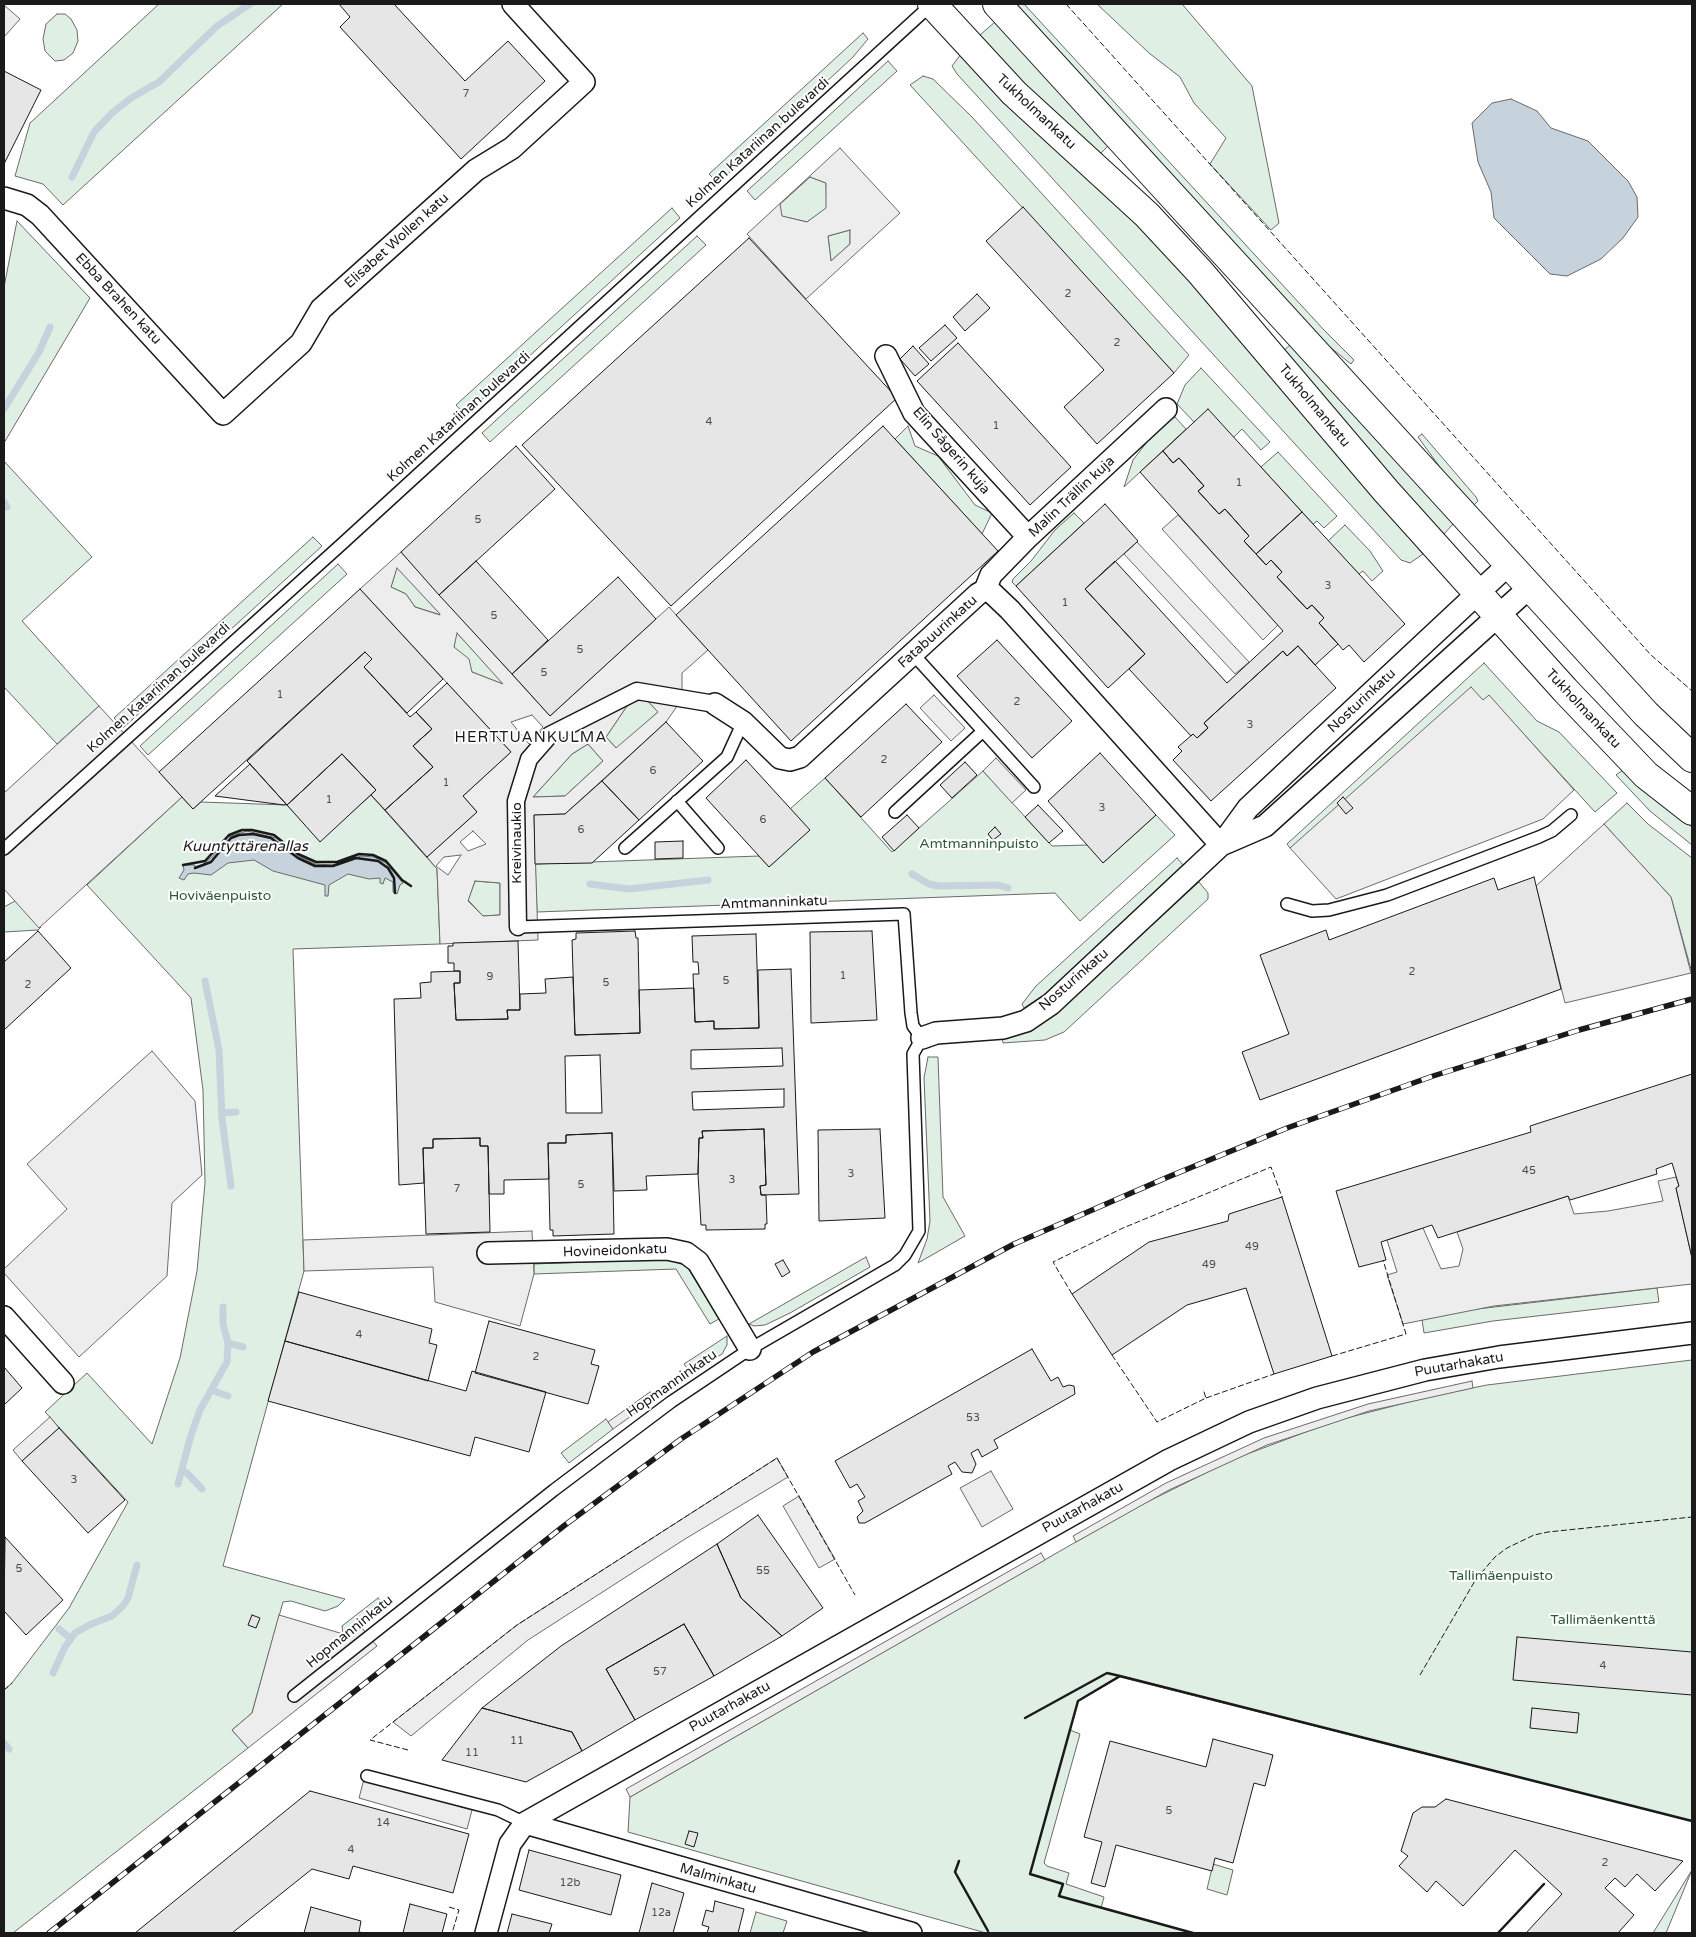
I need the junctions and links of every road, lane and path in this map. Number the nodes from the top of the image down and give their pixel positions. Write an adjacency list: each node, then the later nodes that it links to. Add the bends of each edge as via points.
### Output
1 (513, 4): 7 (street, Elisabet Wollen katu, via 584,82 512,148 476,170 321,309 301,343)
2 (932, 4): 12 (main road, Tukholmankatu, via 1014,93 1147,215); 27 (lane, Kolmen Katariinan bulevardi)
3 (997, 4): 9 (main road)
4 (4, 198): 7 (street, Ebba Brahen katu, via 27,205 40,215)
5 (886, 356): 8 (street, Elin Sågerin kuja, via 914,413)
6 (1166, 409): 8 (street, Malin Trällin kuja)
7 (223, 414)
8 (1028, 537): 11 (street, Malin Trällin kuja, via 991,575)
9 (1509, 564): 10 (main road); 12 (street, Nosturinkatu)
10 (1530, 587): 13 (street, Nosturinkatu); 18 (main road, via 1646,714)
11 (985, 590): 14 (street, Fatabuurinkatu); 24 (street, Fatabuurinkatu, via 1010,610)
12 (1478, 593): 13 (main road, Tukholmankatu); 24 (street, Nosturinkatu, via 1248,808)
13 (1498, 617): 21 (main road, Tukholmankatu, via 1646,775); 24 (street, Nosturinkatu, via 1265,826)
14 (913, 654): 16 (street, Fatabuurinkatu, via 800,757 780,758); 17 (lane)
15 (715, 704): 16 (street, Fatabuurinkatu); 29 (street, Kreivinaukio, via 637,691 550,735 529,759 516,800)
16 (743, 722): 20 (lane, via 727,757)
17 (983, 731): 19 (lane); 22 (lane)
18 (1692, 758)
19 (1034, 787)
20 (677, 801): 25 (lane); 26 (lane)
21 (1692, 811)
22 (895, 812)
23 (1571, 815): 28 (lane, via 1540,837 1387,895 1329,910 1312,911)
24 (1222, 845): 30 (street, Nosturinkatu, via 1051,1004 1026,1021 1003,1028 936,1033)
25 (625, 848)
26 (718, 848)
27 (4, 849)
28 (1287, 904)
29 (518, 927): 30 (lane, Amtmanninkatu, via 904,914 911,1013 913,1026)
30 (922, 1038): 34 (lane, Hopmanninkatu, via 913,1054 920,1217 914,1243 895,1265 883,1273)
31 (488, 1253): 34 (street, Hovineidonkatu, via 667,1249 686,1253 698,1262)
32 (4, 1317): 35 (street)
33 (1692, 1333): 38 (street, Puutarhakatu, via 1499,1357 1425,1370 1317,1398 1249,1422 1169,1460)
34 (750, 1349): 36 (lane, Hopmanninkatu, via 614,1443)
35 (63, 1383)
36 (294, 1696)
37 (367, 1776): 38 (lane, via 498,1810)
38 (525, 1823): 39 (street, via 510,1844); 40 (street, Malminkatu)
39 (486, 1933)
40 (911, 1933)

